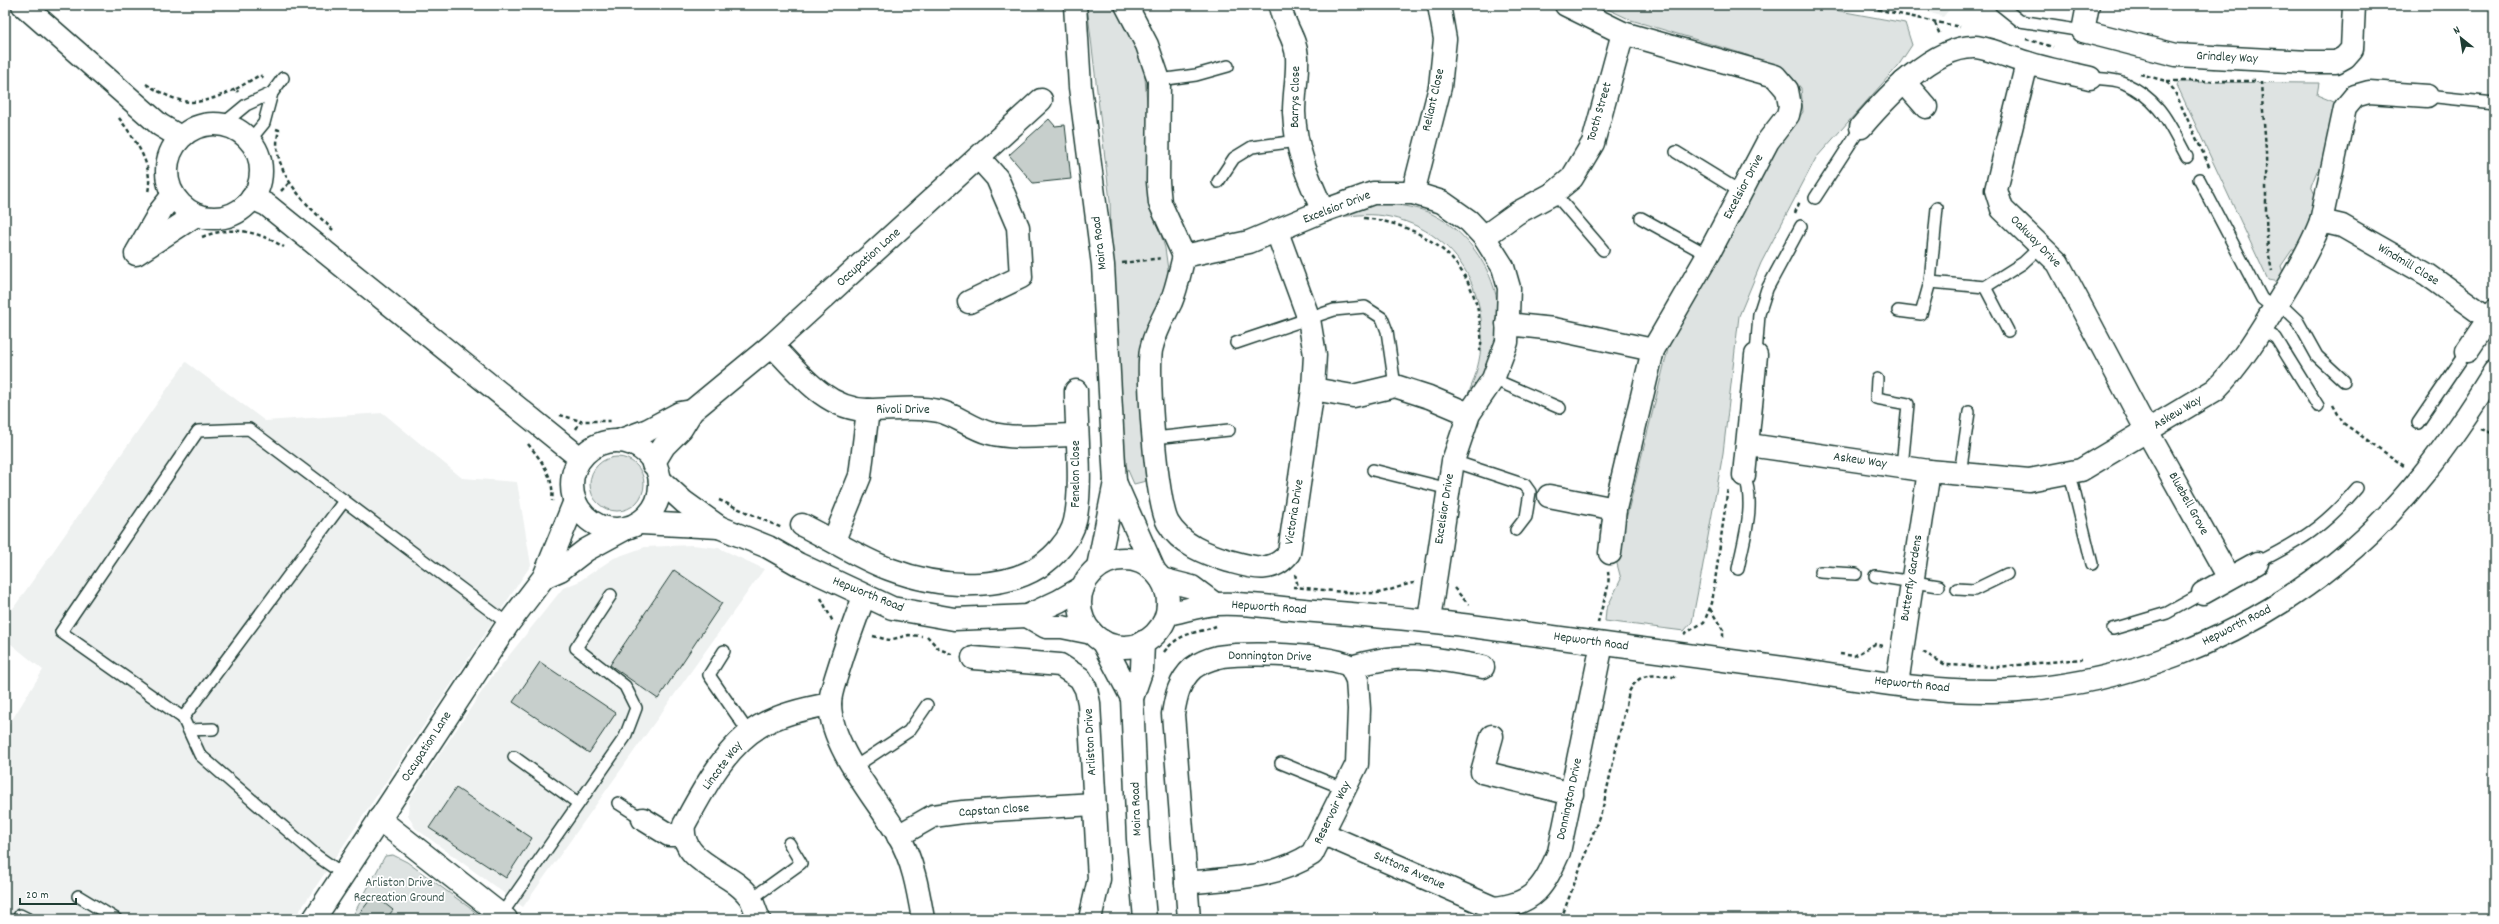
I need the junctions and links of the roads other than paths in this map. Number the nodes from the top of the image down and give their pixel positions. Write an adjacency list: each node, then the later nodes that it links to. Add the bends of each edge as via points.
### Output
1 (23, 5): 25 (street, via 160,125)
2 (1075, 5): 95 (street, Moira Road, via 1080,86 1103,265)
3 (1126, 5): 16 (street, via 1147,46)
4 (1280, 5): 27 (street, Barrys Close, via 1297,56 1294,110)
5 (1439, 5): 34 (street, Reliant Close, via 1445,39 1440,87)
6 (1566, 5): 11 (street, Excelsior Drive)
7 (2000, 5): 10 (lane, via 2020,21)
8 (2088, 5): 10 (street)
9 (2354, 5): 10 (street, Grindley Way, via 2352,49 2336,62 2176,55)
10 (2083, 31)
11 (1623, 34): 33 (street, Excelsior Drive, via 1775,76 1782,82 1789,99 1788,115 1768,141); 35 (street, Tooth Street, via 1593,143 1572,178)
12 (2027, 63): 15 (street); 17 (street, via 1976,47 1933,61); 47 (street, Oakway Drive, via 1996,190 2002,209)
13 (1228, 66): 16 (lane, via 1196,75)
14 (283, 78): 18 (lane)
15 (2090, 78): 29 (lane, via 2123,82 2155,103 2163,112)
16 (1159, 80): 50 (street, via 1160,203)
17 (1904, 82): 22 (street); 24 (street)
18 (272, 92): 23 (lane, via 246,104); 26 (lane, via 264,123)
19 (2427, 96): 21 (lane); 43 (street, Askew Way, via 2369,92 2355,96 2345,108)
20 (1041, 100): 30 (street, Occupation Lane)
21 (2494, 103)
22 (1926, 107)
23 (223, 124): 25 (street, via 193,128); 26 (street, via 238,130)
24 (1862, 127): 38 (lane)
25 (180, 137): 36 (street, via 171,150 167,165 167,180)
26 (250, 140): 37 (street, via 258,153 261,168 259,183)
27 (1297, 141): 32 (lane, via 1252,147 1234,158); 40 (street, Barrys Close, via 1308,178)
28 (1676, 152): 33 (lane)
29 (2187, 157)
30 (979, 158): 53 (street, via 997,178 1018,227 1020,276); 62 (street, Occupation Lane)
31 (2199, 179): 54 (lane, via 2262,299)
32 (1218, 182)
33 (1741, 192): 49 (street, Excelsior Drive)
34 (1413, 193): 40 (street, Excelsior Drive, via 1373,193); 46 (street, Excelsior Drive, via 1442,202 1469,221)
35 (1554, 193): 46 (street, Tooth Street, via 1517,213); 48 (lane)
36 (173, 195): 41 (street, via 183,207); 41 (street, via 161,210 136,254)
37 (252, 198): 41 (street, via 241,209 227,216 212,218); 86 (street, via 267,205)
38 (1815, 198)
39 (1937, 208): 51 (lane)
40 (1323, 210): 45 (street, Excelsior Drive)
41 (196, 215)
42 (1641, 218): 49 (lane)
43 (2321, 221): 54 (street, Askew Way, via 2315,239); 56 (street, Windmill Close, via 2342,226 2428,275)
44 (1801, 226): 65 (lane, via 1767,289 1759,314)
45 (1277, 232): 50 (street, Excelsior Drive, via 1249,242); 57 (street, Victoria Drive)
46 (1484, 237): 58 (street, Excelsior Drive, via 1503,267 1509,288)
47 (2041, 246): 52 (lane, via 2023,264); 82 (street, Oakway Drive, via 2058,263)
48 (1603, 250)
49 (1708, 255): 63 (street, Excelsior Drive)
50 (1184, 256): 84 (street, Victoria Drive, via 1171,301 1159,324 1152,349 1149,370)
51 (1930, 282): 52 (lane); 55 (lane, via 1921,314)
52 (1985, 287): 60 (lane)
53 (969, 302)
54 (2276, 305): 59 (street, Askew Way); 69 (lane, via 2297,320 2317,356)
55 (1898, 311)
56 (2491, 315): 64 (street, Windmill Close)
57 (1309, 319): 61 (lane); 70 (lane, via 1334,310 1353,307 1364,307 1382,318 1387,331); 71 (street, Victoria Drive, via 1315,355)
58 (1507, 324): 63 (street, via 1554,328); 68 (street, Excelsior Drive, via 1507,342)
59 (2261, 329): 73 (lane, via 2276,338); 82 (street, Askew Way, via 2227,378 2215,390)
60 (2008, 331)
61 (1236, 343)
62 (772, 345): 75 (street, Rivoli Drive, via 820,393 847,406); 76 (street, Occupation Lane)
63 (1653, 350): 101 (street, Excelsior Drive)
64 (2467, 351): 79 (lane)
65 (1756, 355): 85 (street)
66 (2494, 372): 139 (street, Hepworth Road, via 2464,421 2421,478 2360,542 2300,590 2249,621 2158,662 2118,674 2059,685 1993,691)
67 (1877, 378): 88 (lane, via 1876,398 1908,404)
68 (1492, 379): 74 (lane); 78 (street, Excelsior Drive)
69 (2344, 381)
70 (1395, 386): 71 (street, via 1353,396); 78 (street)
71 (1313, 389): 84 (street, Victoria Drive, via 1289,554 1274,566 1259,569 1206,555 1189,545 1176,532 1168,523)
72 (1076, 390): 83 (street, Fenelon Close)
73 (2318, 406)
74 (1560, 408)
75 (868, 410): 83 (street, Rivoli Drive, via 899,408 940,411 988,432 1005,436); 106 (street, via 860,476)
76 (692, 411): 80 (street, via 680,413 648,430); 91 (street, via 681,429 664,446)
77 (1969, 412): 92 (lane)
78 (1469, 414): 87 (street, Excelsior Drive)
79 (2418, 423)
80 (620, 430): 86 (street); 91 (street)
81 (1229, 430): 84 (lane)
82 (2147, 431): 93 (street, Askew Way); 118 (street, Bluebell Grove)
83 (1076, 435): 106 (street, Fenelon Close, via 1078,490 1075,521 1067,539 1056,554 1032,573 998,582 972,584 936,581 888,569)
84 (1154, 438)
85 (1749, 445): 88 (street, Askew Way); 94 (street)
86 (580, 458): 100 (street, via 574,469 571,489)
87 (1453, 461): 97 (street, Excelsior Drive); 105 (lane, via 1525,485 1530,492 1526,517)
88 (1902, 467): 90 (street, Askew Way)
89 (1373, 470): 97 (lane)
90 (1929, 471): 92 (street, Askew Way); 119 (street, Butterfly Gardens)
91 (657, 472): 102 (street, via 660,492 656,507); 103 (street, Hepworth Road, via 684,502)
92 (1960, 474): 93 (street, Askew Way, via 2029,480)
93 (2070, 474): 109 (lane)
94 (1736, 477): 111 (lane, via 1749,488 1750,507)
95 (1116, 482): 110 (street, Moira Road); 115 (street, Moira Road)
96 (2357, 488): 108 (lane, via 2333,515 2300,541)
97 (1449, 489): 129 (street, Excelsior Drive)
98 (1548, 496): 101 (street)
99 (344, 501): 130 (lane); 143 (lane); 143 (lane, via 249,429 198,432 61,632)
100 (575, 501): 102 (street, via 581,512 603,528); 117 (street, Occupation Lane)
101 (1615, 509): 107 (street, Excelsior Drive)
102 (632, 526): 103 (street, Hepworth Road); 117 (street, Occupation Lane, via 586,550 560,570)
103 (719, 527): 125 (street, Hepworth Road, via 768,547)
104 (794, 528): 106 (street, Fenelon Close)
105 (1516, 530)
106 (834, 540)
107 (1610, 554)
108 (2257, 563): 118 (street)
109 (2092, 564)
110 (1098, 567): 115 (street, via 1126,559 1144,563); 121 (street)
111 (1738, 569)
112 (1820, 572): 113 (lane)
113 (1856, 574)
114 (2007, 574): 122 (lane, via 1974,590)
115 (1158, 575): 126 (street, Hepworth Road, via 1192,587); 127 (street, via 1166,590)
116 (1875, 576): 119 (lane)
117 (544, 577): 130 (street, Occupation Lane)
118 (2229, 578): 123 (street)
119 (1912, 581): 120 (lane); 139 (street, Butterfly Gardens)
120 (1939, 586)
121 (1083, 587): 128 (street, Hepworth Road, via 1059,602); 132 (street, via 1082,613 1085,623)
122 (1956, 589)
123 (2203, 593): 131 (lane, via 2167,613)
124 (611, 595): 153 (lane, via 576,648 625,686 636,708 625,737)
125 (864, 597): 128 (street, Hepworth Road, via 892,608 954,619); 141 (street, via 849,633)
126 (1215, 604): 127 (street, Hepworth Road); 129 (street, Hepworth Road)
127 (1167, 614): 133 (street, via 1162,626)
128 (1027, 616): 132 (street, via 1046,627 1062,627)
129 (1429, 620): 134 (street, Hepworth Road)
130 (508, 624): 156 (street, Occupation Lane)
131 (2113, 629)
132 (1097, 637): 133 (street, via 1115,646); 140 (street, Moira Road)
133 (1143, 642): 140 (street, Moira Road, via 1142,670)
134 (1598, 643): 139 (street, Hepworth Road); 152 (street, Donnington Drive)
135 (724, 651): 146 (lane, via 709,675)
136 (973, 658): 155 (street, Arliston Drive, via 1060,664 1080,678 1089,703)
137 (1351, 667): 138 (street, via 1397,657 1424,656); 151 (street, Reservoir Way, via 1357,680 1359,744 1357,764); 163 (street, Donnington Drive, via 1344,662 1316,657 1219,656 1206,661 1185,676 1176,692 1173,714)
138 (1483, 667)
139 (1897, 684)
140 (1132, 698): 176 (street, Moira Road, via 1138,839)
141 (830, 704): 146 (street, Lincote Way, via 788,714); 150 (street, via 834,727)
142 (927, 705): 150 (lane, via 910,731)
143 (183, 718): 145 (lane)
144 (213, 729): 145 (lane)
145 (189, 730): 162 (lane, via 200,755 317,856)
146 (749, 733): 159 (street, Lincote Way, via 735,746 693,807)
147 (1492, 736): 152 (street, via 1482,772)
148 (514, 757): 153 (lane)
149 (1281, 763): 151 (lane)
150 (853, 768): 160 (street)
151 (1345, 789): 158 (street, Reservoir Way)
152 (1572, 794): 166 (street, Donnington Drive, via 1559,852 1546,882 1536,893 1522,902)
153 (578, 803): 168 (lane)
154 (618, 804): 157 (lane)
155 (1094, 804): 160 (street, Capstan Close, via 933,816); 175 (street, Arliston Drive, via 1099,879)
156 (379, 820): 162 (street, Occupation Lane); 168 (street)
157 (643, 820): 159 (street, via 669,835)
158 (1324, 834): 163 (street, Reservoir Way, via 1312,854 1286,869 1274,873); 166 (street, Suttons Avenue)
159 (682, 835): 165 (street, via 689,850 743,890)
160 (898, 836): 174 (street, via 912,870)
161 (789, 843): 165 (lane, via 801,863)
162 (344, 874): 172 (street, Occupation Lane)
163 (1186, 883): 177 (street, Donnington Drive)
164 (78, 896): 167 (lane)
165 (751, 899): 173 (street)
166 (1494, 914)
167 (104, 916): 171 (lane)
168 (503, 917)
169 (18, 919): 170 (lane, via 20,915)
170 (28, 919)
171 (116, 919)
172 (314, 919)
173 (759, 919)
174 (923, 919)
175 (1090, 919)
176 (1145, 919)
177 (1189, 919)

